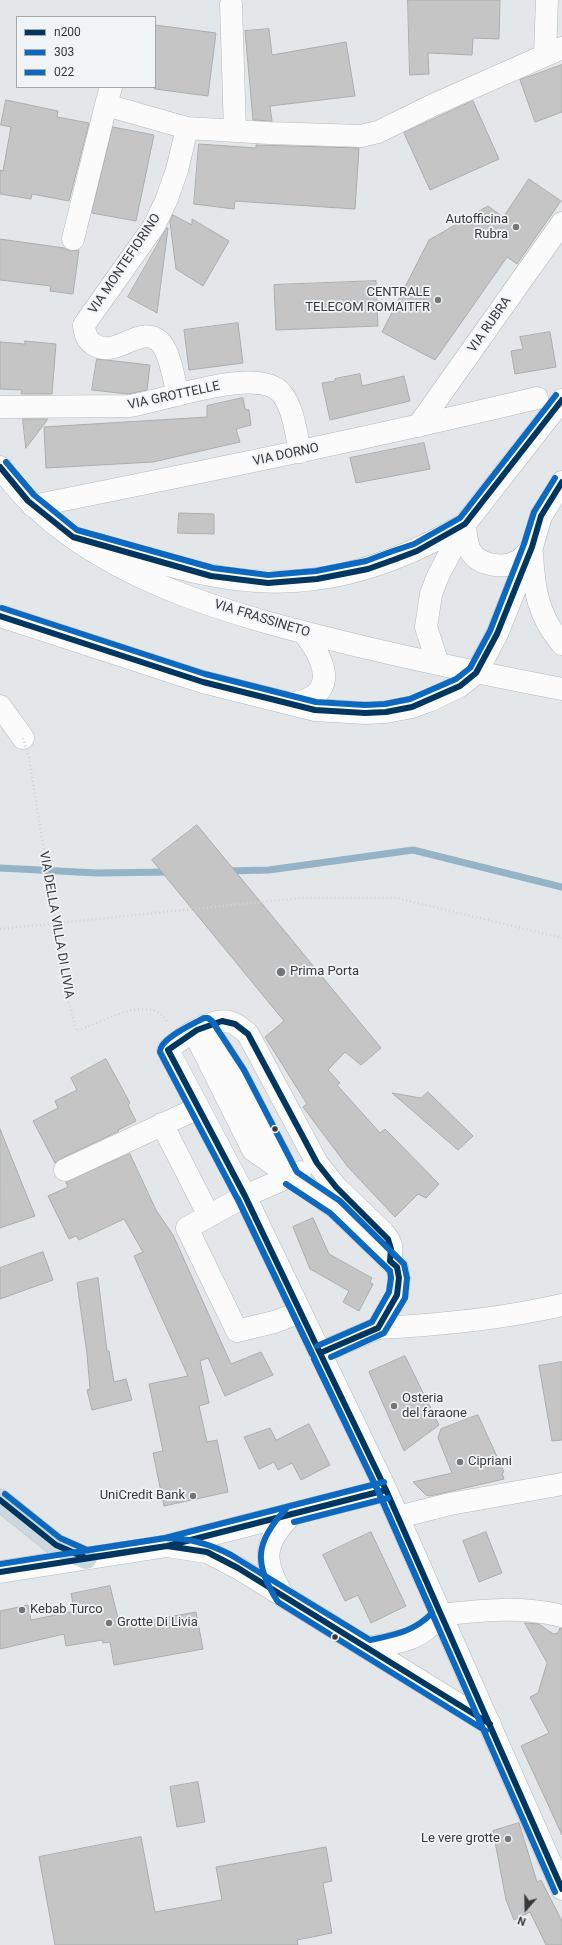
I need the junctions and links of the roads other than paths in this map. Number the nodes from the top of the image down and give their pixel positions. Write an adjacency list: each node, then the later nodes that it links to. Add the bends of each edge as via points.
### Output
1 (547, 0): 3 (street)
2 (231, 4): 6 (street)
3 (554, 51): 6 (street, via 370,135 352,137)
4 (108, 96): 5 (street); 8 (street)
5 (187, 128): 6 (street); 9 (street, VIA MONTEFIORINO, via 177,170 154,226 84,325 89,341 104,348 122,346 135,338 158,340 166,350)
6 (235, 131)
7 (562, 223): 13 (street, VIA RUBRA)
8 (73, 239)
9 (178, 395): 12 (street, VIA GROTTELLE, via 148,404 129,406); 14 (street, VIA GROTTELLE, via 239,382 259,382 272,386 282,393 289,407)
10 (537, 398): 13 (street, VIA DORNO)
11 (562, 400): 18 (street)
12 (0, 408)
13 (418, 426): 14 (street, VIA DORNO)
14 (300, 452): 17 (street, VIA DORNO)
15 (0, 467): 17 (street, VIA FRASSINETO)
16 (562, 482): 20 (street, via 541,516)
17 (33, 506): 19 (street, VIA FRASSINETO)
18 (465, 524): 19 (street, via 416,551 368,569 291,582 211,576); 20 (street, via 470,551 479,560 488,564 515,563); 24 (street, via 438,576 429,605 426,628)
19 (73, 538): 22 (street, VIA FRASSINETO, via 142,579)
20 (532, 547): 23 (street, via 534,588 538,602 550,628); 25 (street, via 497,634)
21 (0, 616): 27 (street, via 178,674)
22 (303, 632): 24 (street, VIA FRASSINETO); 27 (street, via 319,656 322,684 316,694)
23 (562, 644)
24 (438, 664): 25 (street, VIA FRASSINETO)
25 (476, 673): 26 (street, VIA FRASSINETO); 27 (street, via 460,686 431,700 392,711 332,712)
26 (562, 689)
27 (292, 704)
28 (0, 706): 29 (street)
29 (23, 738)
30 (187, 1037): 31 (street); 33 (street, via 222,1021 236,1024 248,1034); 35 (street, via 237,1074)
31 (198, 1108): 32 (street); 36 (street)
32 (162, 1124): 34 (street); 37 (street)
33 (317, 1163): 35 (street); 38 (street, via 336,1187 387,1236 392,1246)
34 (65, 1170)
35 (290, 1177): 36 (street); 38 (street, via 335,1207)
36 (245, 1196): 37 (street); 40 (street)
37 (209, 1216): 40 (street, via 187,1228 237,1331)
38 (390, 1261): 41 (street, via 397,1267 398,1289)
39 (562, 1305): 41 (street, via 522,1314)
40 (301, 1312): 42 (street)
41 (378, 1328): 42 (street)
42 (320, 1353): 44 (street)
43 (562, 1484): 47 (street, via 457,1503)
44 (386, 1490): 46 (street); 47 (street)
45 (0, 1500): 49 (highway, via 56,1545)
46 (292, 1514): 48 (street); 51 (street, via 274,1534 268,1555 272,1575)
47 (398, 1517): 52 (street)
48 (166, 1546): 49 (street); 51 (street, via 207,1552)
49 (86, 1558): 50 (street)
50 (0, 1572)
51 (291, 1601): 54 (street)
52 (441, 1615): 53 (street, via 505,1610); 54 (street, via 425,1632 409,1640); 55 (street)
53 (562, 1616)
54 (368, 1648): 55 (street)
55 (490, 1724): 56 (street)
56 (562, 1889)

